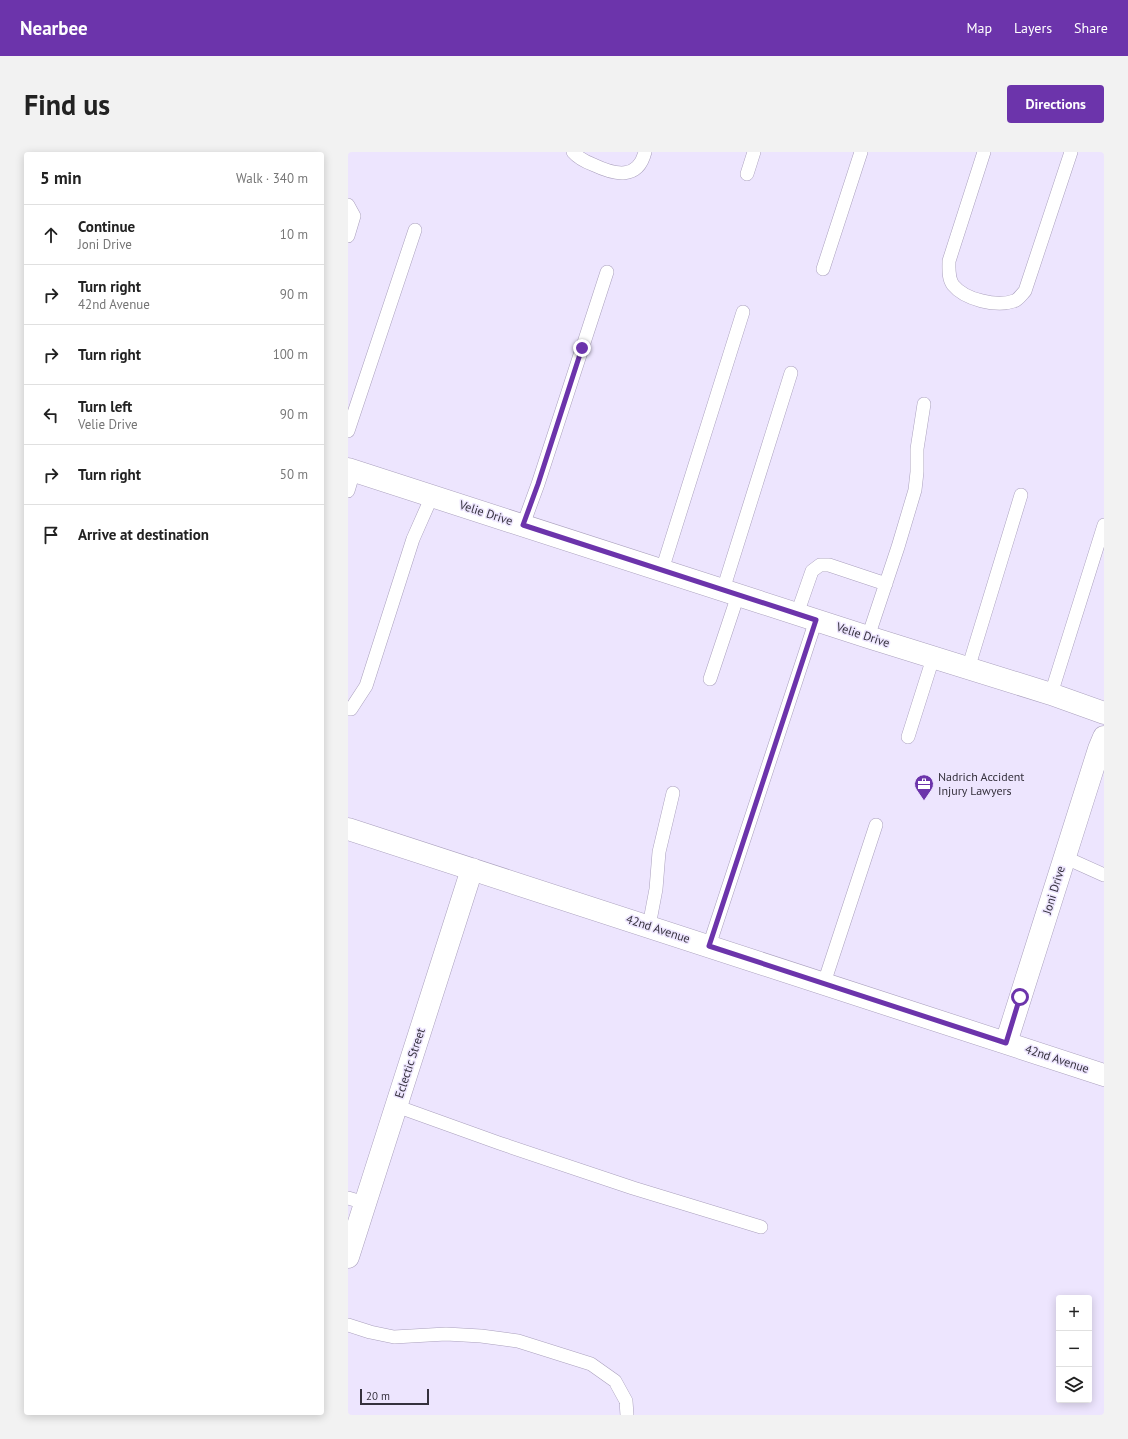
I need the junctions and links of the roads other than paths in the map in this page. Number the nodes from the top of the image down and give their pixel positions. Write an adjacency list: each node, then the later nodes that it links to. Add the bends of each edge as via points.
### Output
1 (573, 152): 2 (lane, via 578,158 608,172 626,174 640,166)
2 (645, 152)
3 (754, 152): 7 (lane)
4 (861, 152): 11 (lane)
5 (984, 152): 6 (lane, via 949,261 948,274 952,284 962,293 977,300 998,304 1016,301 1026,291)
6 (1071, 152)
7 (747, 174)
8 (348, 205): 10 (lane, via 354,216)
9 (415, 230): 16 (lane)
10 (348, 236)
11 (823, 269)
12 (607, 272): 20 (lane)
13 (743, 312): 22 (lane)
14 (791, 373): 24 (lane)
15 (924, 404): 23 (lane, via 917,450 915,490)
16 (348, 431)
17 (350, 477): 19 (street, Velie Drive)
18 (1021, 495): 28 (lane)
19 (432, 496): 20 (street, Velie Drive); 31 (lane, via 413,540 366,686)
20 (523, 525): 22 (street, Velie Drive)
21 (1104, 525): 30 (lane)
22 (662, 570): 24 (street, Velie Drive)
23 (886, 584): 25 (lane, via 829,565 820,565 812,571); 26 (lane)
24 (730, 592): 25 (street, Velie Drive); 29 (lane)
25 (806, 617): 26 (street, Velie Drive); 42 (lane)
26 (868, 637): 27 (street, Velie Drive)
27 (933, 658): 28 (street, Velie Drive); 33 (lane)
28 (968, 669): 30 (street, Velie Drive)
29 (710, 678)
30 (1051, 694): 32 (street, Velie Drive)
31 (348, 710)
32 (1104, 713)
33 (908, 737)
34 (1104, 737): 38 (street, Joni Drive)
35 (673, 793): 41 (lane, via 659,852)
36 (876, 825): 43 (lane)
37 (348, 829): 39 (street, 42nd Avenue)
38 (1064, 857): 40 (lane); 44 (street, Joni Drive)
39 (472, 869): 41 (street, 42nd Avenue); 46 (street, Eclectic Street)
40 (1104, 875)
41 (649, 926): 42 (street, 42nd Avenue)
42 (709, 946): 43 (street, 42nd Avenue)
43 (824, 983): 44 (street, 42nd Avenue)
44 (1006, 1043): 45 (street, 42nd Avenue)
45 (1104, 1075)
46 (396, 1106): 47 (street, Eclectic Street); 48 (lane, via 633,1188)
47 (357, 1200): 49 (street, Eclectic Street)
48 (761, 1227)
49 (348, 1257)
50 (348, 1325): 51 (lane, via 394,1337 446,1334 518,1341 591,1364 615,1381 626,1401)
51 (628, 1415)

